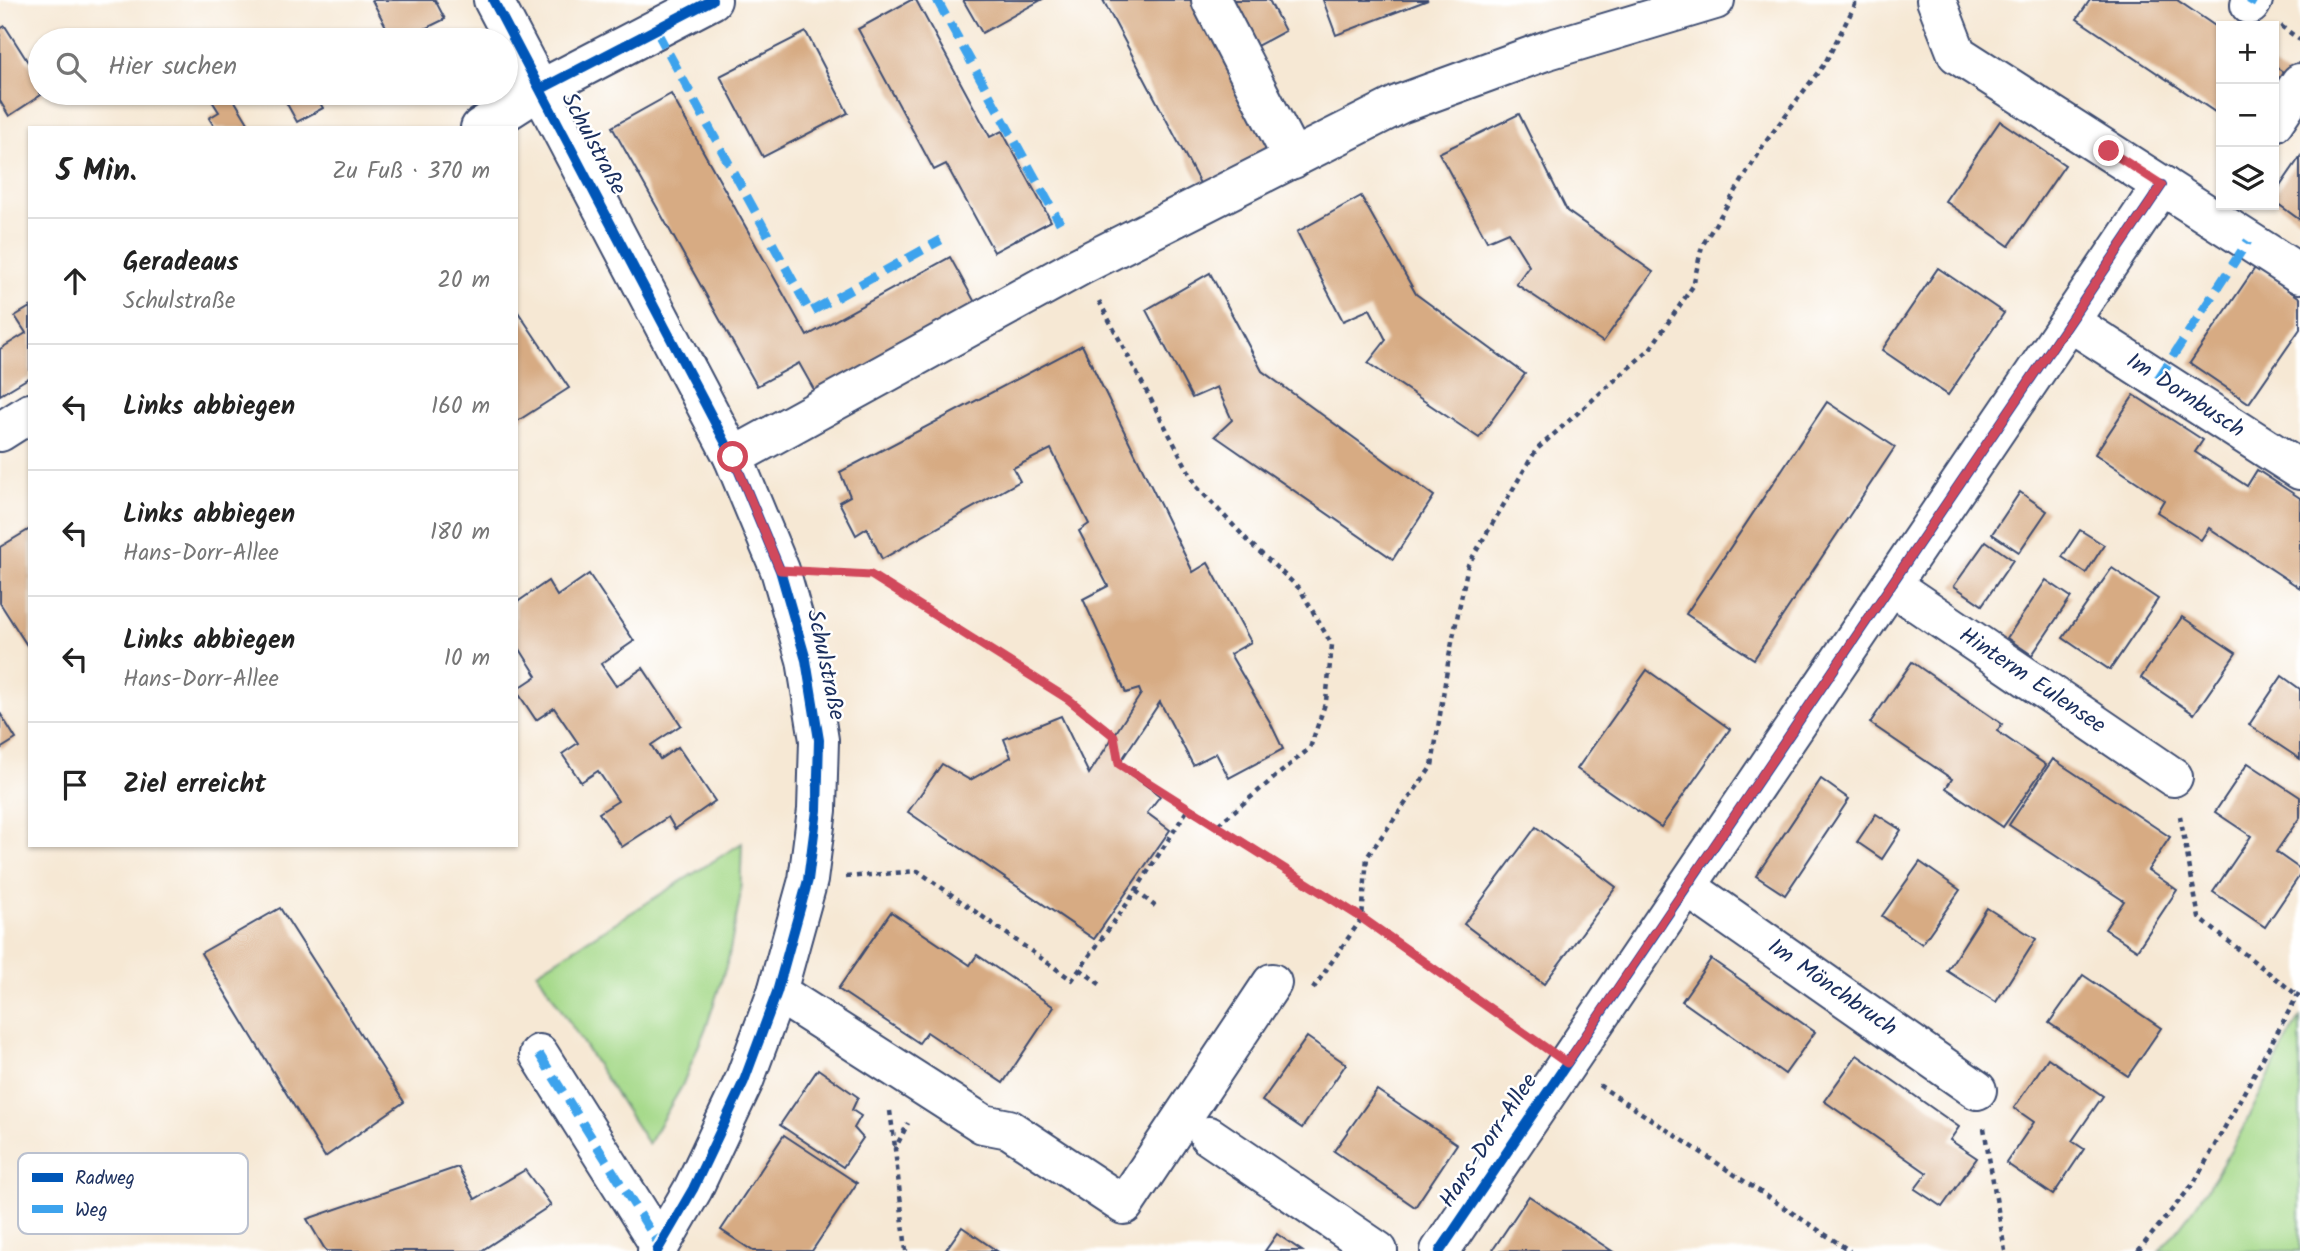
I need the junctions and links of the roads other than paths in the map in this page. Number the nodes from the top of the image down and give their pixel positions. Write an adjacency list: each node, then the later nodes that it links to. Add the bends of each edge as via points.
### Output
1 (492, 0): 6 (street, Schulstraße)
2 (712, 0): 9 (street)
3 (1211, 0): 14 (street)
4 (1715, 0): 14 (street, via 1548,50 1400,104)
5 (1936, 0): 15 (street, via 1957,54)
6 (507, 28)
7 (518, 47): 9 (street, Schulstraße)
8 (2300, 83): 12 (street)
9 (541, 89): 10 (street); 22 (street, Schulstraße)
10 (518, 104)
11 (516, 105): 13 (street)
12 (2279, 114)
13 (483, 126)
14 (1293, 159): 22 (street, via 1080,266)
15 (2162, 185): 16 (street); 19 (street, Hans-Dorr-Allee)
16 (2216, 209)
17 (2217, 210): 18 (street)
18 (2300, 274)
19 (2070, 321): 23 (street, Im Dornbusch); 24 (street, Hans-Dorr-Allee)
20 (28, 414): 21 (street)
21 (0, 432)
22 (733, 457): 28 (street, Schulstraße, via 780,570 806,660 819,740 808,880)
23 (2300, 470)
24 (1891, 585): 25 (street, Hinterm Eulensee); 26 (street, Hans-Dorr-Allee)
25 (2173, 777)
26 (1687, 887): 30 (street, Im Mönchbruch); 34 (street, Hans-Dorr-Allee)
27 (1289, 991): 28 (street, via 1124,1205 1009,1129 983,1124)
28 (777, 992): 32 (street, Schulstraße, via 744,1081 693,1189)
29 (539, 1055): 32 (street)
30 (1977, 1090)
31 (1209, 1136): 33 (street)
32 (659, 1248)
33 (1378, 1251)
34 (1440, 1251)

